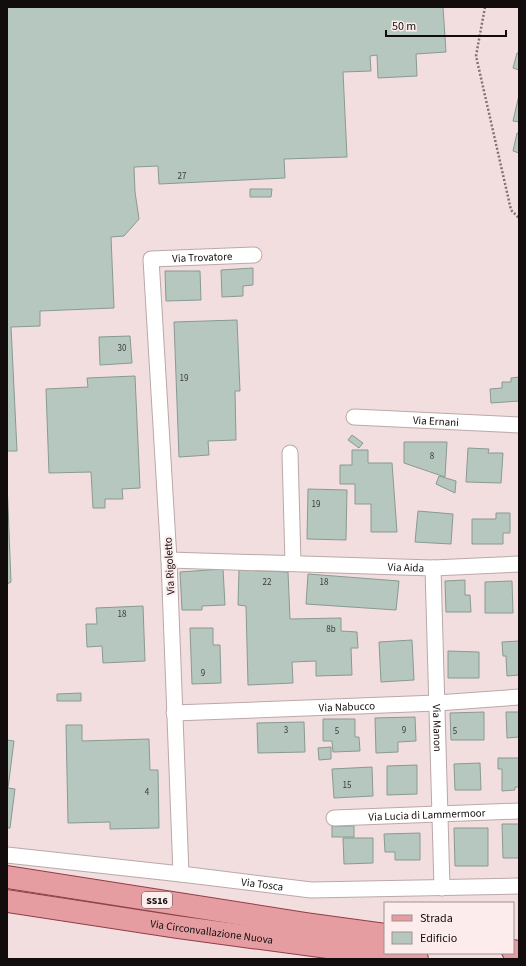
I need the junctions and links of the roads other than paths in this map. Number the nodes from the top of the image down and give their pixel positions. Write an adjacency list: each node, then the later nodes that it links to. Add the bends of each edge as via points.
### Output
1 (254, 255): 2 (street, Via Trovatore)
2 (151, 259): 6 (street, Via Rigoletto)
3 (354, 417): 4 (street, Via Ernani)
4 (519, 425)
5 (290, 453): 7 (street)
6 (169, 560): 7 (street, Via Aida); 12 (street, Via Rigoletto)
7 (292, 563): 9 (street, Via Aida)
8 (519, 564): 9 (street, Via Aida)
9 (433, 568): 11 (street, Via Manon)
10 (519, 697): 11 (street, Via Nabucco)
11 (436, 703): 12 (street, Via Nabucco); 14 (street, Via Manon)
12 (174, 713): 17 (street, Via Rigoletto)
13 (519, 811): 14 (street, Via Lucia di Lammermoor)
14 (440, 814): 15 (street, Via Lucia di Lammermoor); 20 (street, Via Manon)
15 (334, 818)
16 (7, 855): 17 (street, Via Tosca)
17 (181, 874): 20 (street, Via Tosca, via 311,890)
18 (7, 877): 22 (main road, Via Circonvallazione Nuova / SS16)
19 (519, 886): 20 (street, Via Tosca)
20 (442, 888)
21 (7, 901): 23 (main road, Via Circonvallazione Nuova / SS16)
22 (384, 935)
23 (417, 959)

